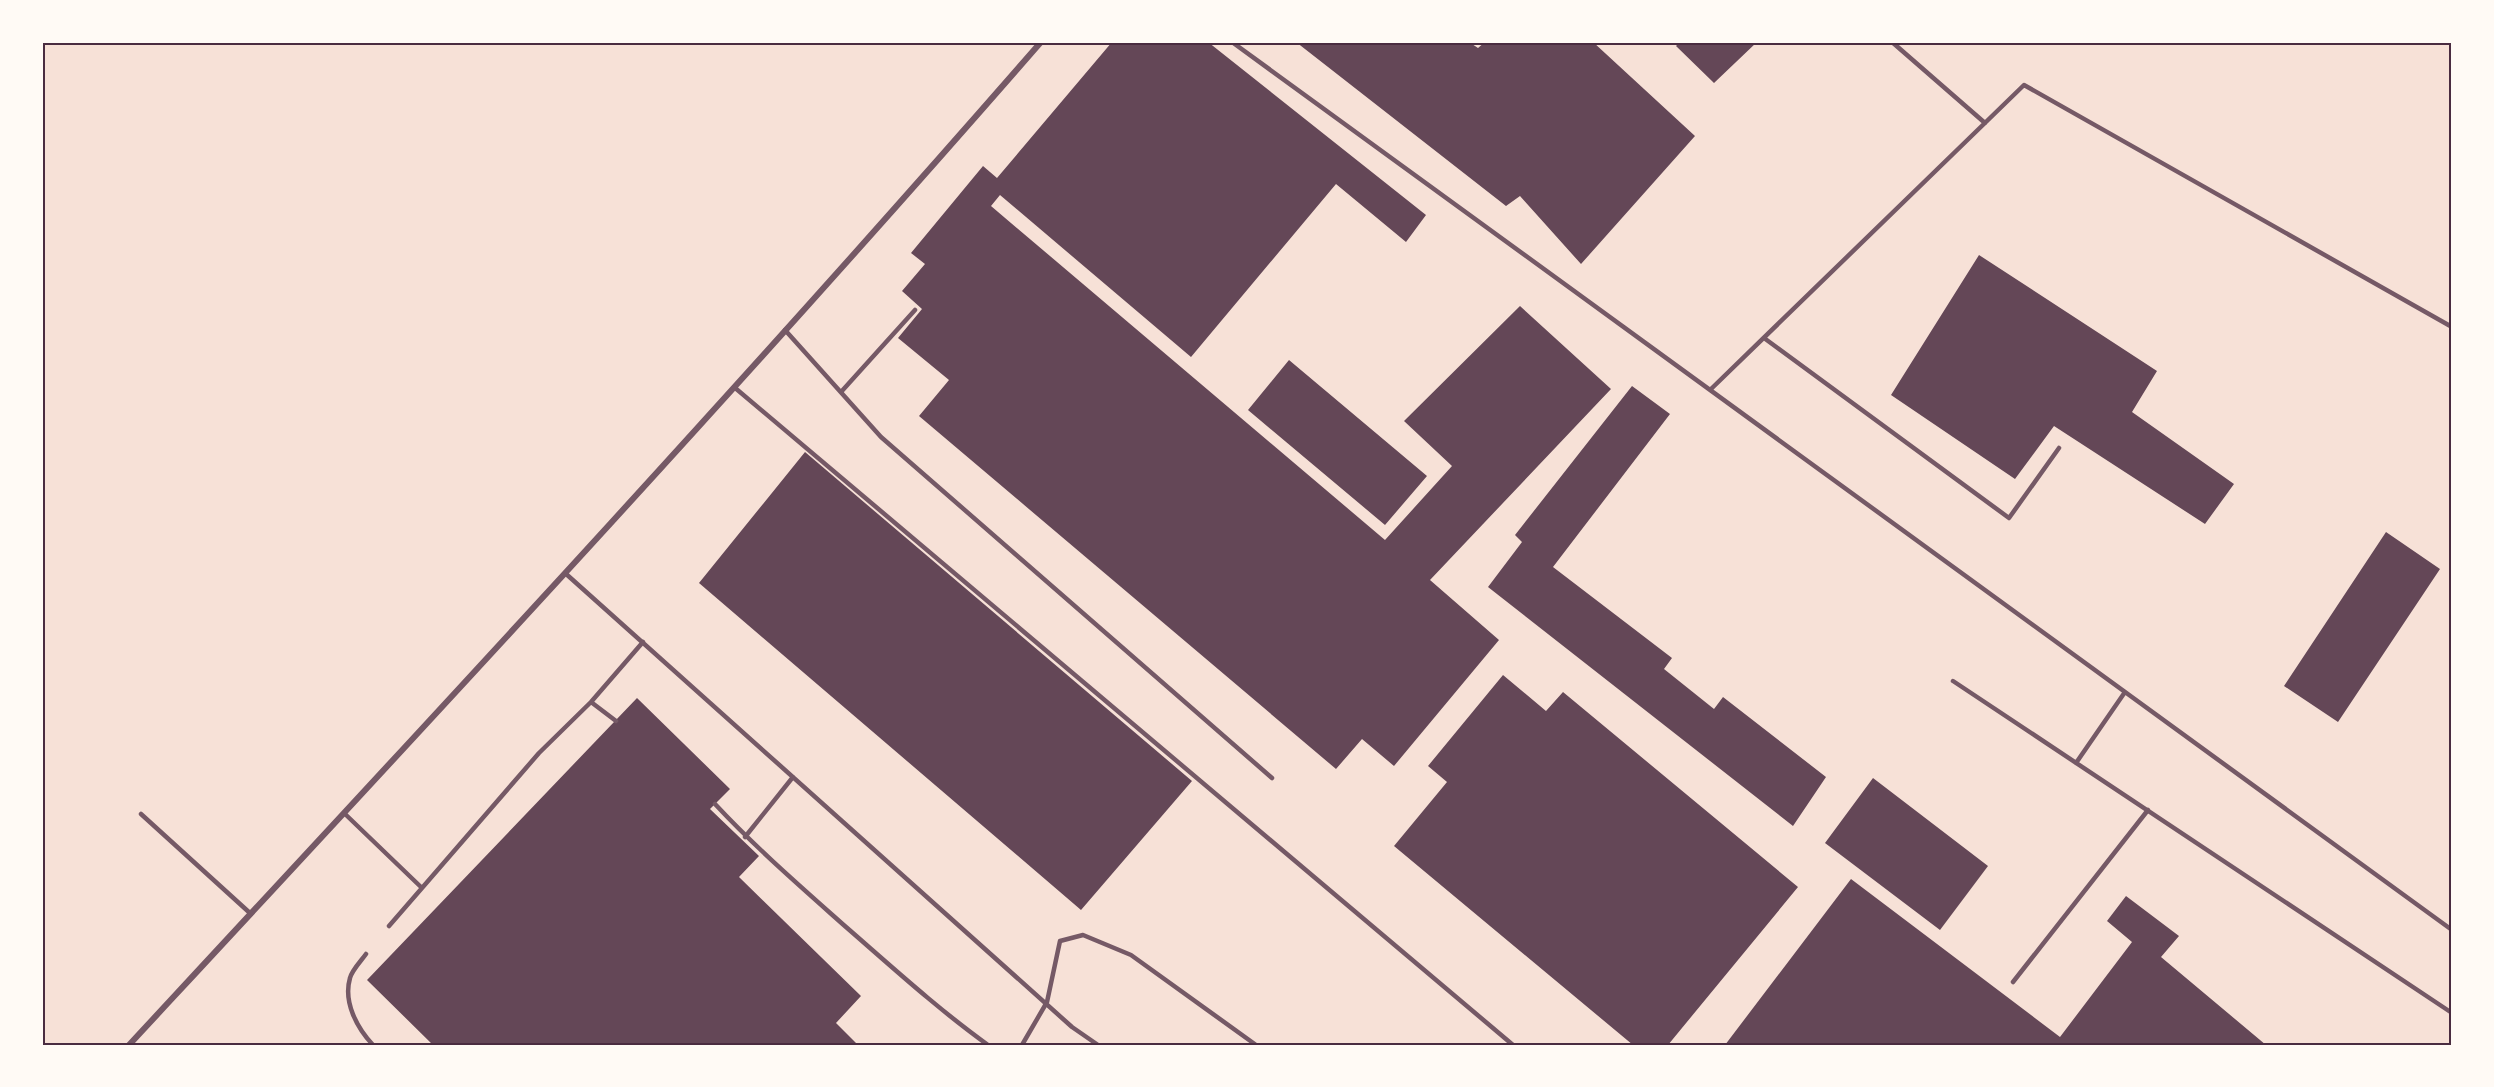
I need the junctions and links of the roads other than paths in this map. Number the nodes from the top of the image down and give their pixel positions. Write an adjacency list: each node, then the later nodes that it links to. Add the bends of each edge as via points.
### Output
1 (1041, 42): 7 (street)
2 (1232, 42): 10 (lane)
3 (1892, 42): 4 (lane)
4 (1985, 123): 6 (lane, via 2024,85); 8 (lane)
5 (915, 310): 11 (lane)
6 (2452, 327)
7 (785, 330): 9 (street); 11 (lane)
8 (1764, 338): 10 (lane); 12 (lane, via 2009,518)
9 (734, 387): 13 (street); 41 (lane)
10 (1710, 390): 16 (lane)
11 (841, 392): 21 (lane, via 881,437)
12 (2059, 448)
13 (565, 573): 14 (lane); 24 (street)
14 (644, 642): 17 (lane); 20 (lane)
15 (1953, 681): 19 (lane)
16 (2125, 692): 19 (lane); 30 (lane)
17 (591, 702): 18 (lane); 27 (lane, via 539,753)
18 (616, 721)
19 (2076, 763): 23 (lane)
20 (793, 777): 26 (lane); 33 (lane)
21 (1272, 778)
22 (715, 804): 26 (lane)
23 (2148, 810): 32 (lane); 34 (lane)
24 (344, 813): 27 (lane); 28 (street)
25 (141, 814): 28 (lane)
26 (745, 837): 37 (lane)
27 (422, 888): 29 (lane)
28 (251, 914): 35 (street)
29 (389, 926)
30 (2452, 930)
31 (366, 954): 36 (lane, via 350,977 349,1005 363,1035)
32 (2013, 982)
33 (1047, 1002): 38 (lane); 39 (lane); 40 (lane, via 1059,941 1083,935 1131,955)
34 (2452, 1013)
35 (129, 1045)
36 (373, 1045)
37 (987, 1045)
38 (1022, 1045)
39 (1098, 1045)
40 (1256, 1045)
41 (1513, 1045)

